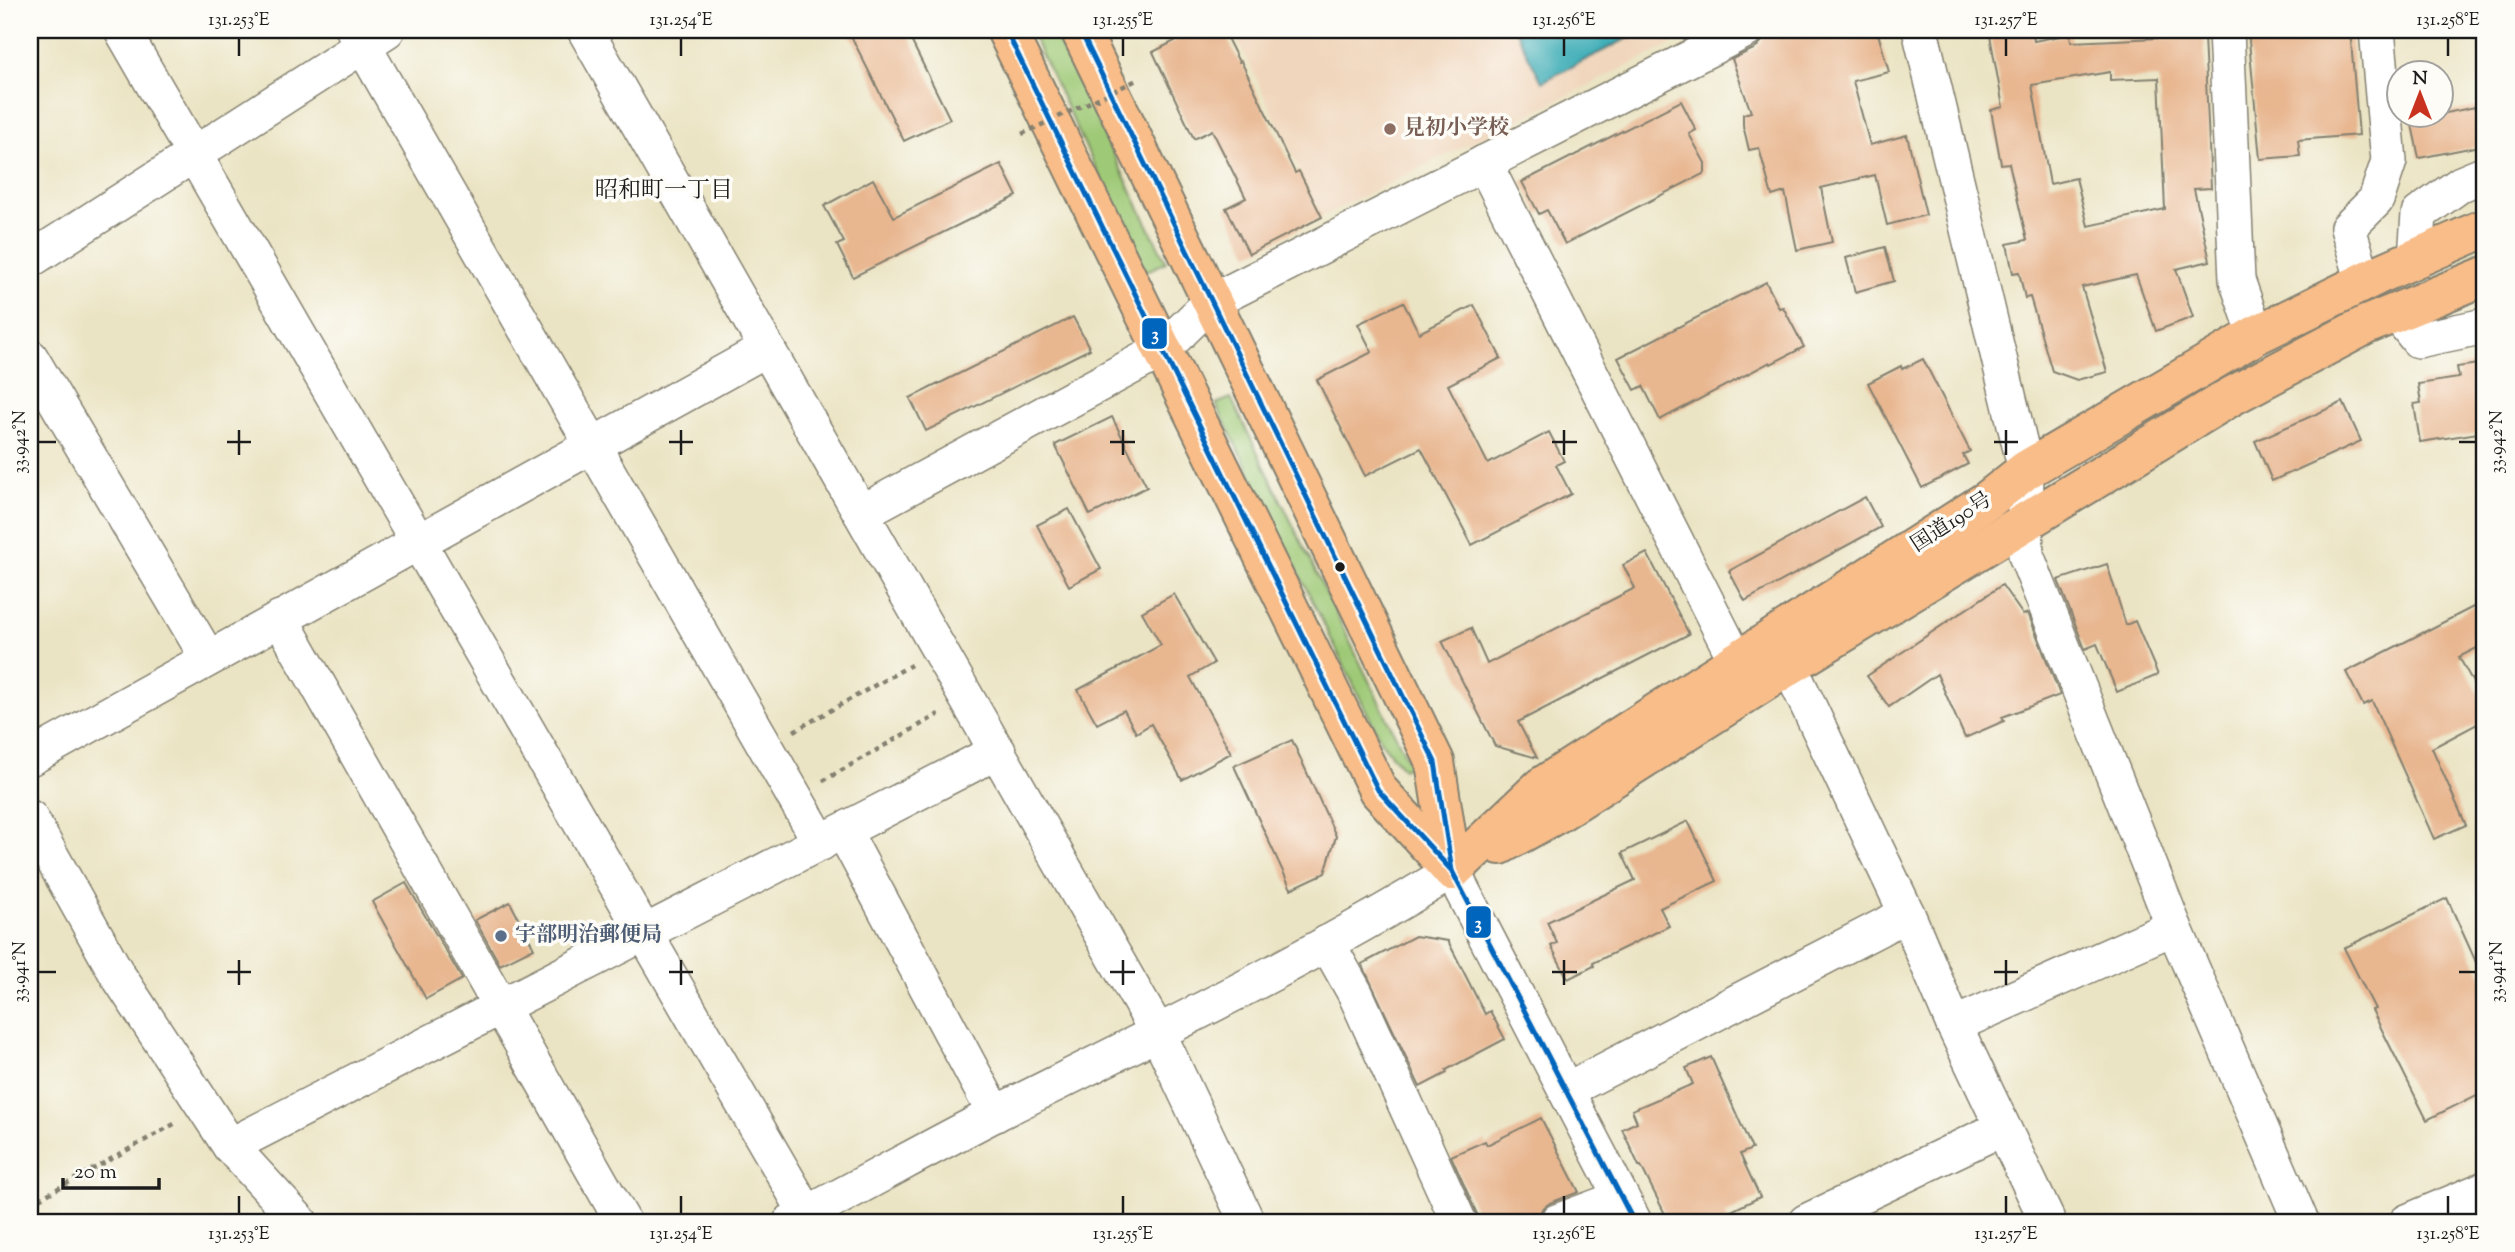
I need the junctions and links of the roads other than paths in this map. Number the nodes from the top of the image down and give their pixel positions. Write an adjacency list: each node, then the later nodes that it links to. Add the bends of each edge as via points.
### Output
1 (122, 30): 10 (street)
2 (585, 30): 22 (street)
3 (1006, 30): 23 (highway)
4 (1080, 30): 18 (highway)
5 (1746, 30): 11 (street)
6 (1920, 30): 26 (street)
7 (2226, 30): 21 (street, via 2237,280)
8 (2376, 30): 17 (street, via 2389,160 2376,200 2348,228)
9 (368, 35): 10 (street); 25 (street)
10 (193, 154): 15 (street); 29 (street)
11 (1483, 163): 18 (street); 33 (street)
12 (2485, 174): 14 (street, via 2461,184 2419,214)
13 (2485, 229): 14 (highway, 国道190号)
14 (2416, 258): 17 (highway, 国道190号)
15 (30, 260)
16 (2485, 276): 19 (highway, 国道190号)
17 (2364, 282): 21 (highway, 国道190号)
18 (1212, 302): 23 (street); 38 (highway, via 1435,762)
19 (2396, 312): 20 (street, via 2418,340); 28 (highway, 国道190号, via 2230,397)
20 (2485, 326)
21 (2256, 335): 26 (highway, 国道190号)
22 (766, 349): 25 (street); 27 (street)
23 (1161, 350): 27 (street); 38 (highway, via 1378,790)
24 (30, 357): 32 (street)
25 (593, 444): 29 (street); 37 (street, via 794,797)
26 (2026, 470): 28 (street); 31 (highway, 国道190号)
27 (861, 513): 34 (street)
28 (2025, 521): 31 (highway, 国道190号); 40 (street, via 2029,561)
29 (417, 542): 30 (street); 41 (street)
30 (280, 618): 32 (street); 43 (street)
31 (1782, 652): 33 (highway, 国道190号); 38 (highway, 国道190号, via 1558,813); 39 (street)
32 (208, 658): 35 (street)
33 (1737, 662): 38 (highway, 国道190号, via 1541,787)
34 (998, 751): 37 (street); 45 (street)
35 (30, 758)
36 (30, 818): 49 (street, via 117,974)
37 (833, 838): 41 (street); 47 (street)
38 (1452, 871): 42 (street); 46 (street)
39 (1907, 914): 44 (street); 46 (street)
40 (2174, 927): 44 (street); 60 (street)
41 (643, 933): 43 (street); 52 (street)
42 (1327, 943): 45 (street); 56 (street, via 1355,993)
43 (501, 1007): 49 (street); 54 (street)
44 (1954, 1025): 48 (street)
45 (1158, 1033): 47 (street); 55 (street)
46 (1567, 1090): 51 (street)
47 (995, 1114): 52 (street)
48 (2002, 1128): 58 (street); 59 (street)
49 (230, 1146): 53 (street)
50 (2485, 1189): 61 (street)
51 (1628, 1210): 57 (street)
52 (817, 1215)
53 (300, 1222)
54 (623, 1222)
55 (1247, 1222)
56 (1459, 1222)
57 (1557, 1222)
58 (1806, 1222)
59 (2048, 1222)
60 (2301, 1222)
61 (2407, 1222)

